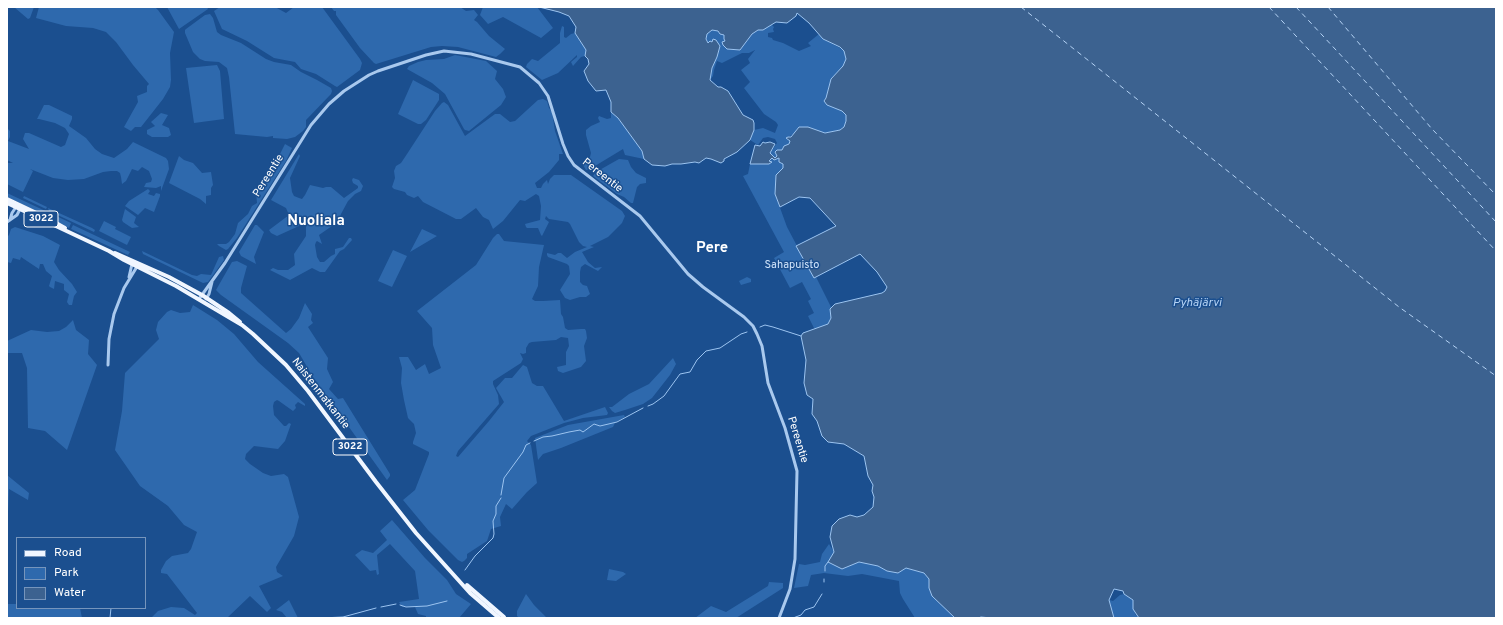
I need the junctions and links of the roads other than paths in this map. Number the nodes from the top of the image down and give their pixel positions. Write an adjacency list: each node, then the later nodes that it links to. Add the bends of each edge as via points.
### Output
1 (7, 199): 3 (main road, Naistenmatkantie / 3022)
2 (7, 203): 3 (main road, Naistenmatkantie / 3022)
3 (19, 207): 4 (street, via 12,213); 4 (street, via 16,216); 5 (main road, Naistenmatkantie / 3022)
4 (9, 221)
5 (133, 262): 6 (main road, Naistenmatkantie / 3022); 7 (street)
6 (138, 264): 7 (street); 9 (main road, Naistenmatkantie / 3022); 11 (main road, Naistenmatkantie / 3022)
7 (129, 277): 14 (street, via 114,314 109,339)
8 (213, 282): 9 (street, Pereentie); 10 (street, Pereentie); 16 (street, Pereentie, via 311,125 351,86 384,68 444,51 471,54 520,67 539,83 548,96 563,144 574,165 640,216 688,274 744,317 752,325 761,342 768,383 788,435 798,471 795,559 790,589)
9 (202, 295): 10 (main road, Naistenmatkantie / 3022); 11 (street, Pereentie)
10 (207, 298): 12 (street, Pereentie); 13 (main road, Naistenmatkantie / 3022, via 237,319)
11 (199, 299): 12 (main road, Naistenmatkantie / 3022)
12 (204, 302): 13 (main road, Naistenmatkantie / 3022)
13 (242, 326): 15 (main road, Naistenmatkantie / 3022, via 274,352 292,371 403,517 453,573)
14 (108, 365)
15 (504, 618)
16 (779, 618)

